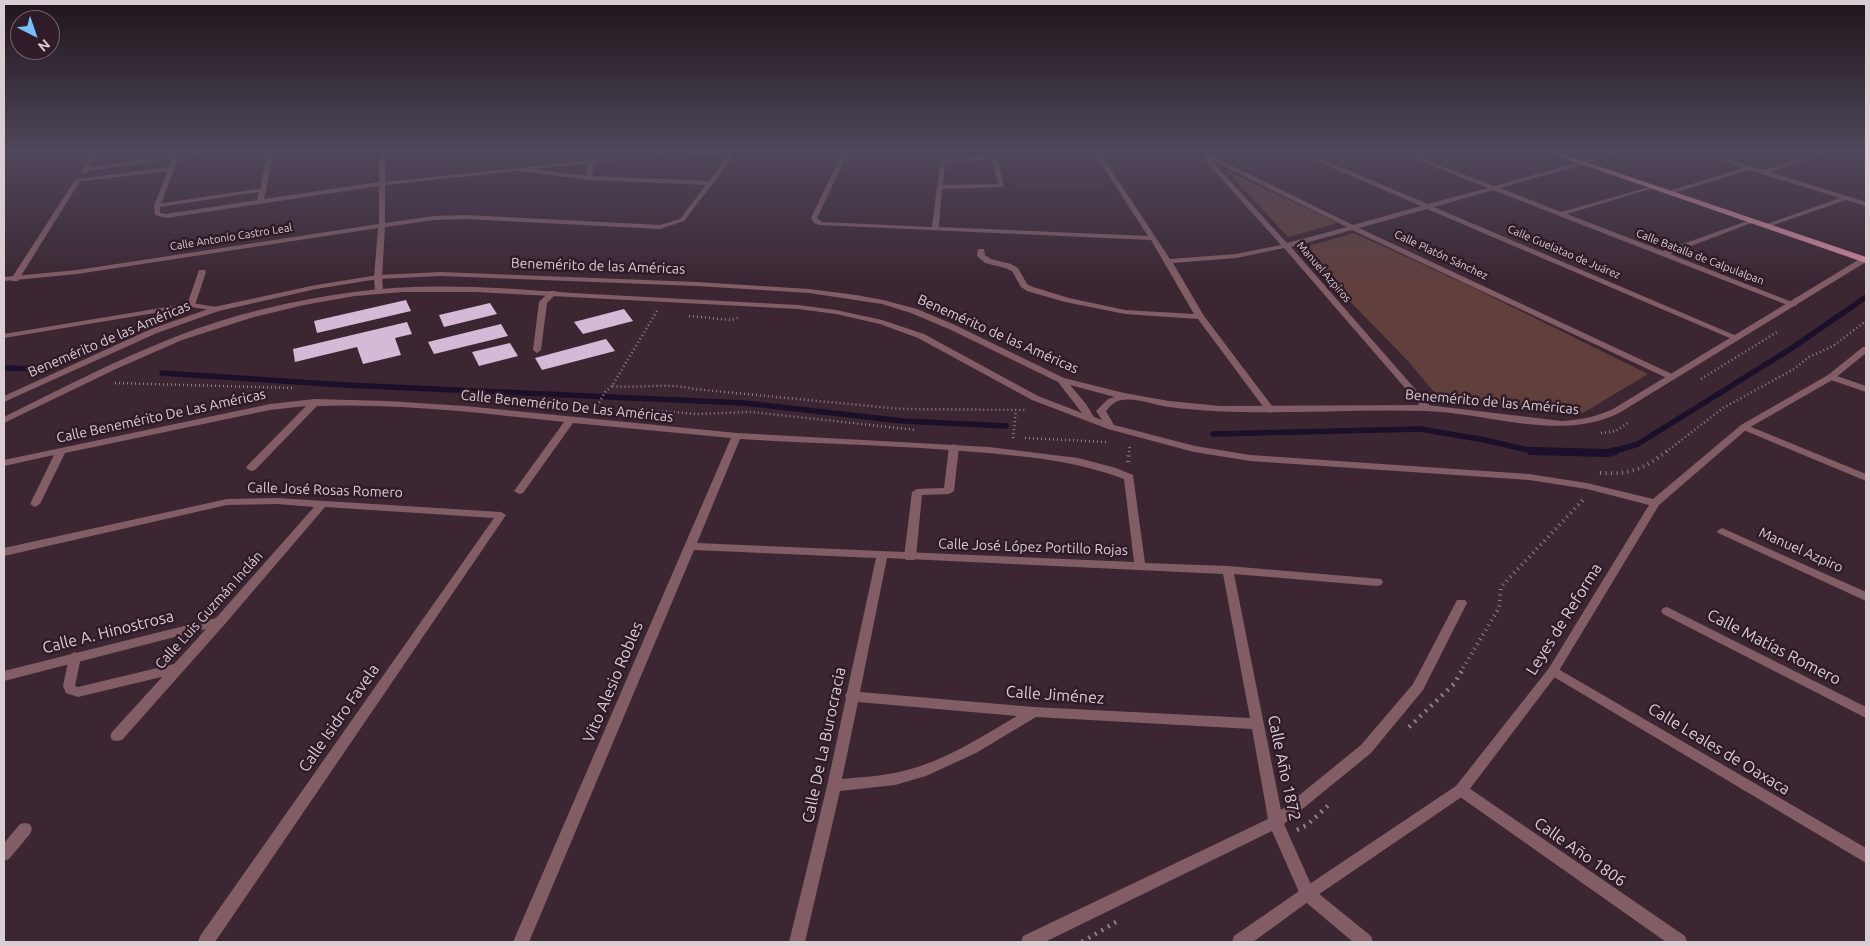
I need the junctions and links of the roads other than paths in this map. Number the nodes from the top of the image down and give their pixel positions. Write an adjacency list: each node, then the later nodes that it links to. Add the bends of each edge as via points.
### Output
1 (67, 197): 38 (street)
2 (160, 197): 21 (street)
3 (216, 197): 21 (street)
4 (261, 197): 19 (street)
5 (293, 197): 19 (street)
6 (381, 197): 25 (street)
7 (699, 197): 25 (street, Calle Antonio Castro Leal, via 682,220 648,227 466,217)
8 (824, 197): 28 (street, via 814,218 816,222)
9 (939, 197): 28 (street)
10 (1125, 197): 29 (street)
11 (1241, 197): 30 (street, Manuel Azpiros)
12 (1291, 197): 27 (street, Calle Platón Sánchez)
13 (1407, 197): 22 (street, Calle Guelatao de Juárez)
14 (1459, 197): 22 (street)
15 (1516, 197): 23 (street, Calle Batalla de Calpulalpan)
16 (1617, 197): 23 (street)
17 (1677, 197): 24 (main road)
18 (1846, 198): 20 (street); 26 (street)
19 (260, 202): 21 (street, via 159,216)
20 (1866, 204)
21 (157, 206)
22 (1428, 206): 27 (street); 48 (street, Calle Guelatao de Juárez)
23 (1561, 214): 32 (street, Calle Batalla de Calpulalpan)
24 (1752, 222): 26 (main road); 32 (street)
25 (382, 224): 36 (street); 38 (street, Calle Antonio Castro Leal)
26 (1766, 226): 33 (main road)
27 (1352, 227): 30 (street); 51 (street, Calle Platón Sánchez)
28 (935, 229): 29 (street)
29 (1152, 238): 34 (street)
30 (1286, 246): 34 (street, via 1236,256); 58 (street, Manuel Azpiros)
31 (981, 251): 46 (street, via 980,256 984,259 1015,270 1024,285 1039,292 1110,310)
32 (1663, 254): 42 (street, Calle Batalla de Calpulalpan)
33 (1866, 260): 42 (street, Benemérito de las Américas)
34 (1168, 261): 46 (street)
35 (202, 272): 43 (street)
36 (378, 277): 39 (street); 40 (street, Benemérito de las Américas, via 473,275); 45 (street, Benemérito de las Américas)
37 (4, 279): 38 (street, Calle Antonio Castro Leal)
38 (15, 279)
39 (379, 291): 41 (street, Benemérito de las Américas, via 434,289); 61 (street, Benemérito de las Américas, via 295,306 180,338 118,364)
40 (809, 291): 44 (street); 53 (street, Benemérito de las Américas, via 883,302 914,311)
41 (553, 294): 44 (street, Benemérito de las Américas); 50 (street, via 543,302)
42 (1793, 304): 48 (street, Benemérito de las Américas)
43 (191, 305): 45 (street); 47 (street)
44 (798, 308): 60 (street, Benemérito de las Américas, via 882,322 921,336 1035,398)
45 (217, 309): 56 (street, Benemérito de las Américas, via 154,331)
46 (1200, 317): 59 (street)
47 (4, 336)
48 (1735, 337): 51 (street, Benemérito de las Américas)
49 (1866, 349): 52 (street, Leyes de Reforma)
50 (537, 350)
51 (1671, 377): 58 (street, Benemérito de las Américas, via 1599,420 1584,423 1562,424)
52 (1831, 377): 54 (street); 64 (street, Leyes de Reforma)
53 (1061, 380): 55 (street, Benemérito de las Américas); 60 (street)
54 (1866, 389)
55 (1124, 396): 59 (street, Benemérito de las Américas, via 1220,410); 63 (street, via 1111,401 1101,411)
56 (4, 399)
57 (315, 402): 62 (street, Calle Benemérito De Las Américas, via 456,408); 67 (street, Calle Benemérito De Las Américas, via 270,407); 69 (street)
58 (1427, 408): 59 (street, Benemérito de las Américas)
59 (1270, 410)
60 (1090, 419): 63 (street, Benemérito de las Américas)
61 (4, 420)
62 (570, 420): 65 (street, Calle Benemérito De Las Américas); 71 (street)
63 (1111, 426): 72 (street, Benemérito de las Américas, via 1194,449 1250,458 1529,477 1587,486)
64 (1744, 427): 70 (street); 72 (street, Leyes de Reforma)
65 (737, 436): 66 (street, Calle Benemérito De Las Américas); 77 (street, Vito Alesio Robles)
66 (954, 447): 80 (street, via 949,491 917,492); 81 (street, Calle Benemérito De Las Américas, via 1086,462 1129,477)
67 (61, 451): 68 (street, Calle Benemérito De Las Américas); 73 (street)
68 (4, 463)
69 (251, 468)
70 (1866, 478)
71 (520, 491)
72 (1655, 503): 90 (street, Leyes de Reforma)
73 (34, 504)
74 (322, 504): 75 (street, Calle José Rosas Romero); 78 (street, Calle José Rosas Romero, via 227,502); 87 (street, Calle Luis Guzmán Inclán)
75 (501, 514): 104 (street, Calle Isidro Favela)
76 (1722, 531): 84 (street, Manuel Azpiro)
77 (689, 546): 79 (street, Calle José López Portillo Rojas); 105 (street, Vito Alesio Robles)
78 (4, 552)
79 (882, 555): 80 (street, Calle José López Portillo Rojas); 92 (street, Calle De La Burocracia)
80 (910, 557): 81 (street, Calle José López Portillo Rojas)
81 (1140, 566): 82 (street, Calle José López Portillo Rojas)
82 (1228, 570): 83 (street, Calle José López Portillo Rojas); 95 (street, Calle Año 1872)
83 (1377, 582)
84 (1866, 597)
85 (1461, 603): 99 (street, via 1418,687 1366,749)
86 (1667, 611): 94 (street, Calle Matías Romero)
87 (221, 620): 88 (street, Calle A. Hinostrosa); 89 (street, Calle Luis Guzmán Inclán)
88 (75, 657): 89 (street, via 69,686 78,692); 91 (street, Calle A. Hinostrosa)
89 (178, 668): 96 (street, Calle Luis Guzmán Inclán)
90 (1553, 671): 98 (street, Leyes de Reforma); 102 (street, Calle Leales de Oaxaca)
91 (4, 676)
92 (852, 696): 93 (street, Calle Jiménez); 97 (street, Calle De La Burocracia)
93 (1034, 712): 95 (street, Calle Jiménez); 97 (street, via 972,750 903,777)
94 (1866, 713)
95 (1257, 724): 99 (street, Calle Año 1872)
96 (117, 736)
97 (834, 786): 106 (street, Calle De La Burocracia)
98 (1461, 790): 103 (street, Leyes de Reforma); 110 (street, Calle Año 1806)
99 (1276, 822): 103 (street, Calle Año 1872); 107 (street)
100 (25, 829): 101 (street)
101 (4, 854)
102 (1866, 856)
103 (1307, 894): 108 (street, Leyes de Reforma); 109 (street, Calle Año 1872)
104 (206, 942)
105 (521, 942)
106 (797, 942)
107 (1030, 942)
108 (1240, 942)
109 (1365, 942)
110 (1679, 942)

